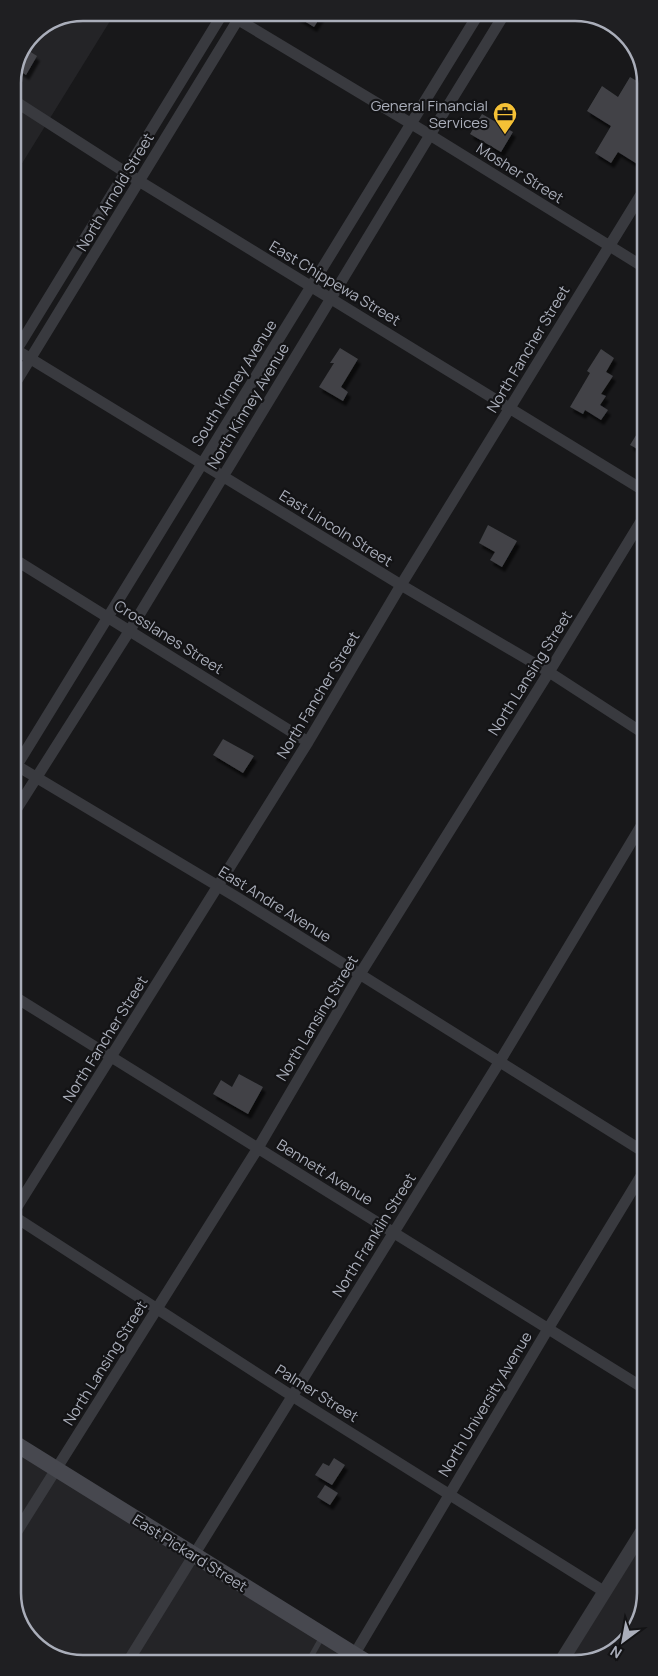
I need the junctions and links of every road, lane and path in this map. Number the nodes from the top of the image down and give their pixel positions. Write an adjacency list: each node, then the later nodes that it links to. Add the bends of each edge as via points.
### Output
1 (217, 21): 9 (street, North Arnold Street)
2 (237, 21): 10 (street, North Arnold Street)
3 (248, 21): 7 (street, Mosher Street)
4 (474, 21): 7 (street, South Kinney Avenue)
5 (500, 21): 8 (street, North Kinney Avenue)
6 (21, 105): 9 (street, East Chippewa Street)
7 (411, 123): 8 (street, Mosher Street); 14 (street, South Kinney Avenue)
8 (430, 135): 12 (street, Mosher Street); 15 (street, North Kinney Avenue)
9 (124, 171): 10 (street, East Chippewa Street); 16 (street, North Arnold Street)
10 (139, 180): 14 (street, East Chippewa Street); 18 (street, North Arnold Street)
11 (637, 200): 12 (street, North Fancher Street)
12 (609, 245): 13 (street, Mosher Street); 20 (street, North Fancher Street)
13 (637, 263)
14 (311, 286): 15 (street, East Chippewa Street); 21 (street, South Kinney Avenue)
15 (331, 298): 20 (street, East Chippewa Street); 22 (street, North Kinney Avenue)
16 (21, 340)
17 (21, 354): 18 (street, East Lincoln Street)
18 (31, 359): 19 (street, North Arnold Street); 21 (street, East Lincoln Street)
19 (21, 375)
20 (510, 408): 23 (street, East Chippewa Street); 26 (street, North Fancher Street)
21 (202, 463): 22 (street, East Lincoln Street); 27 (street, South Kinney Avenue)
22 (223, 476): 26 (street, East Lincoln Street); 28 (street, North Kinney Avenue)
23 (637, 486)
24 (637, 528): 29 (street, North Lansing Street)
25 (21, 563): 27 (street, Crosslanes Street)
26 (401, 585): 29 (street, East Lincoln Street); 31 (street, North Fancher Street)
27 (108, 617): 28 (street, Crosslanes Street); 32 (street, South Kinney Avenue)
28 (130, 630): 31 (street, Crosslanes Street); 34 (street, North Kinney Avenue)
29 (549, 672): 30 (street, East Lincoln Street); 38 (street, North Lansing Street)
30 (637, 729)
31 (308, 742): 37 (street, North Fancher Street)
32 (21, 756)
33 (21, 769): 34 (street, East Andre Avenue)
34 (36, 776): 35 (street, North Kinney Avenue); 37 (street, East Andre Avenue)
35 (21, 801)
36 (637, 833): 41 (street, North Franklin Street)
37 (218, 886): 38 (street, East Andre Avenue); 40 (street, North Fancher Street)
38 (360, 974): 41 (street, East Andre Avenue); 42 (street, North Lansing Street)
39 (21, 1001): 40 (street, Bennett Avenue)
40 (111, 1058): 42 (street, Bennett Avenue); 45 (street, North Fancher Street)
41 (500, 1060): 43 (street, East Andre Avenue); 47 (street, North Franklin Street)
42 (258, 1148): 47 (street, Bennett Avenue); 48 (street, North Lansing Street)
43 (637, 1148)
44 (637, 1183): 49 (street, North University Avenue)
45 (21, 1200)
46 (21, 1221): 48 (street, Palmer Street)
47 (393, 1232): 49 (street, Bennett Avenue); 51 (street, North Franklin Street)
48 (158, 1308): 51 (street, Palmer Street); 53 (street, North Lansing Street)
49 (548, 1329): 50 (street, Bennett Avenue); 54 (street, North University Avenue)
50 (637, 1384)
51 (292, 1396): 54 (street, Palmer Street); 57 (street, North Franklin Street)
52 (21, 1447): 53 (main road, East Pickard Street)
53 (56, 1469): 55 (street, North Lansing Street); 57 (main road, East Pickard Street)
54 (449, 1495): 58 (street, Palmer Street); 63 (street, North University Avenue)
55 (21, 1525)
56 (637, 1539): 58 (street)
57 (194, 1555): 59 (main road, East Pickard Street); 60 (street, North Franklin Street)
58 (605, 1592): 64 (street)
59 (323, 1635): 61 (lane); 62 (main road, East Pickard Street)
60 (131, 1655)
61 (312, 1655)
62 (355, 1655)
63 (362, 1655)
64 (565, 1655)

